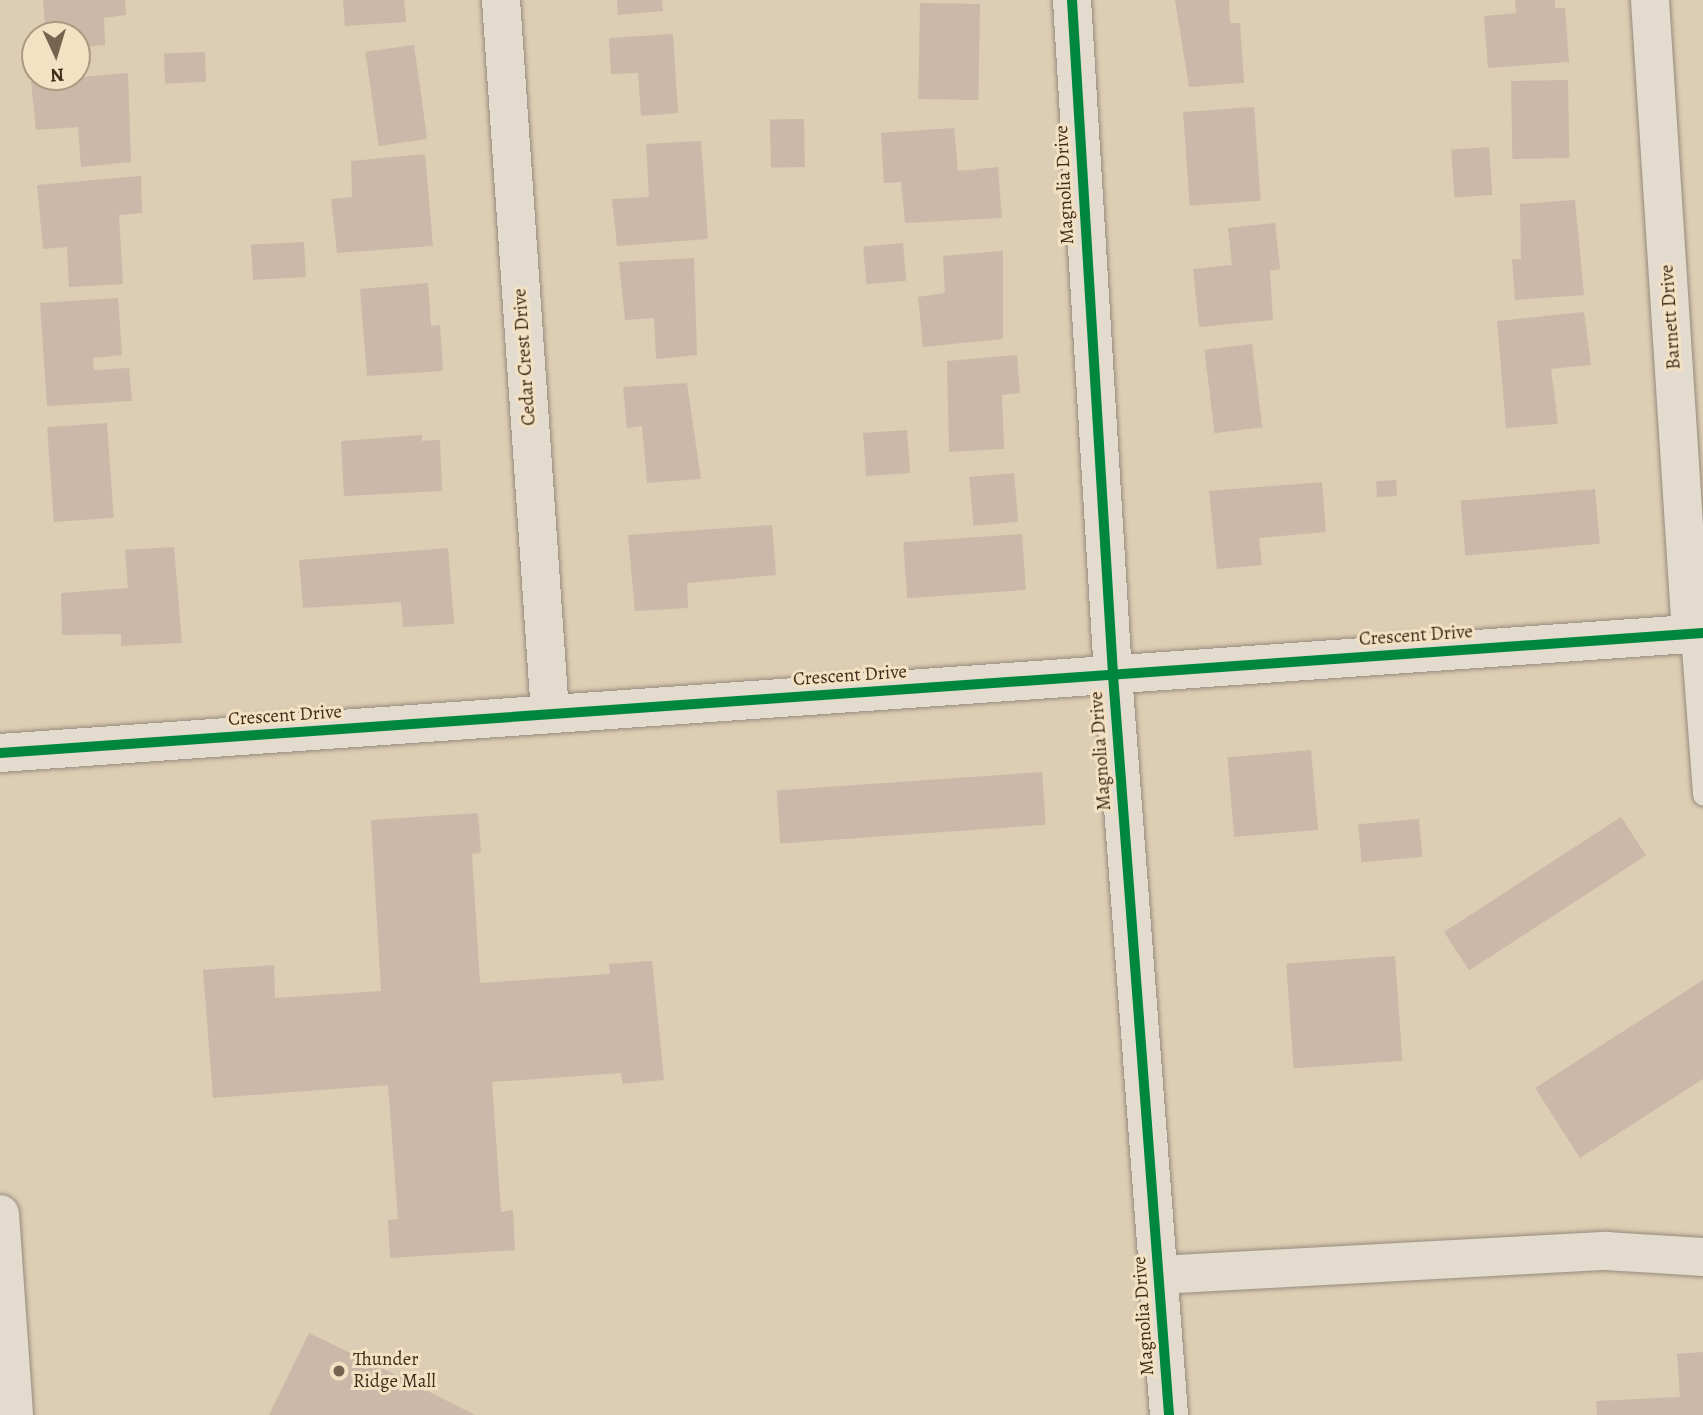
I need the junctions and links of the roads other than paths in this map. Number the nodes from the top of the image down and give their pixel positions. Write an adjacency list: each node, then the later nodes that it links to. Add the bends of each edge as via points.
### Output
1 (501, 0): 6 (street, Cedar Crest Drive)
2 (1072, 0): 5 (street, Magnolia Drive)
3 (1650, 0): 4 (street, Barnett Drive)
4 (1697, 633): 5 (street, Crescent Drive); 8 (lane)
5 (1113, 675): 6 (street, Crescent Drive); 11 (street, Magnolia Drive)
6 (550, 714): 7 (street, Crescent Drive)
7 (0, 753)
8 (1703, 795)
9 (0, 1214): 12 (street)
10 (1703, 1257): 11 (street, via 1524,1254)
11 (1158, 1275): 13 (street, Magnolia Drive)
12 (14, 1415)
13 (1169, 1415)

